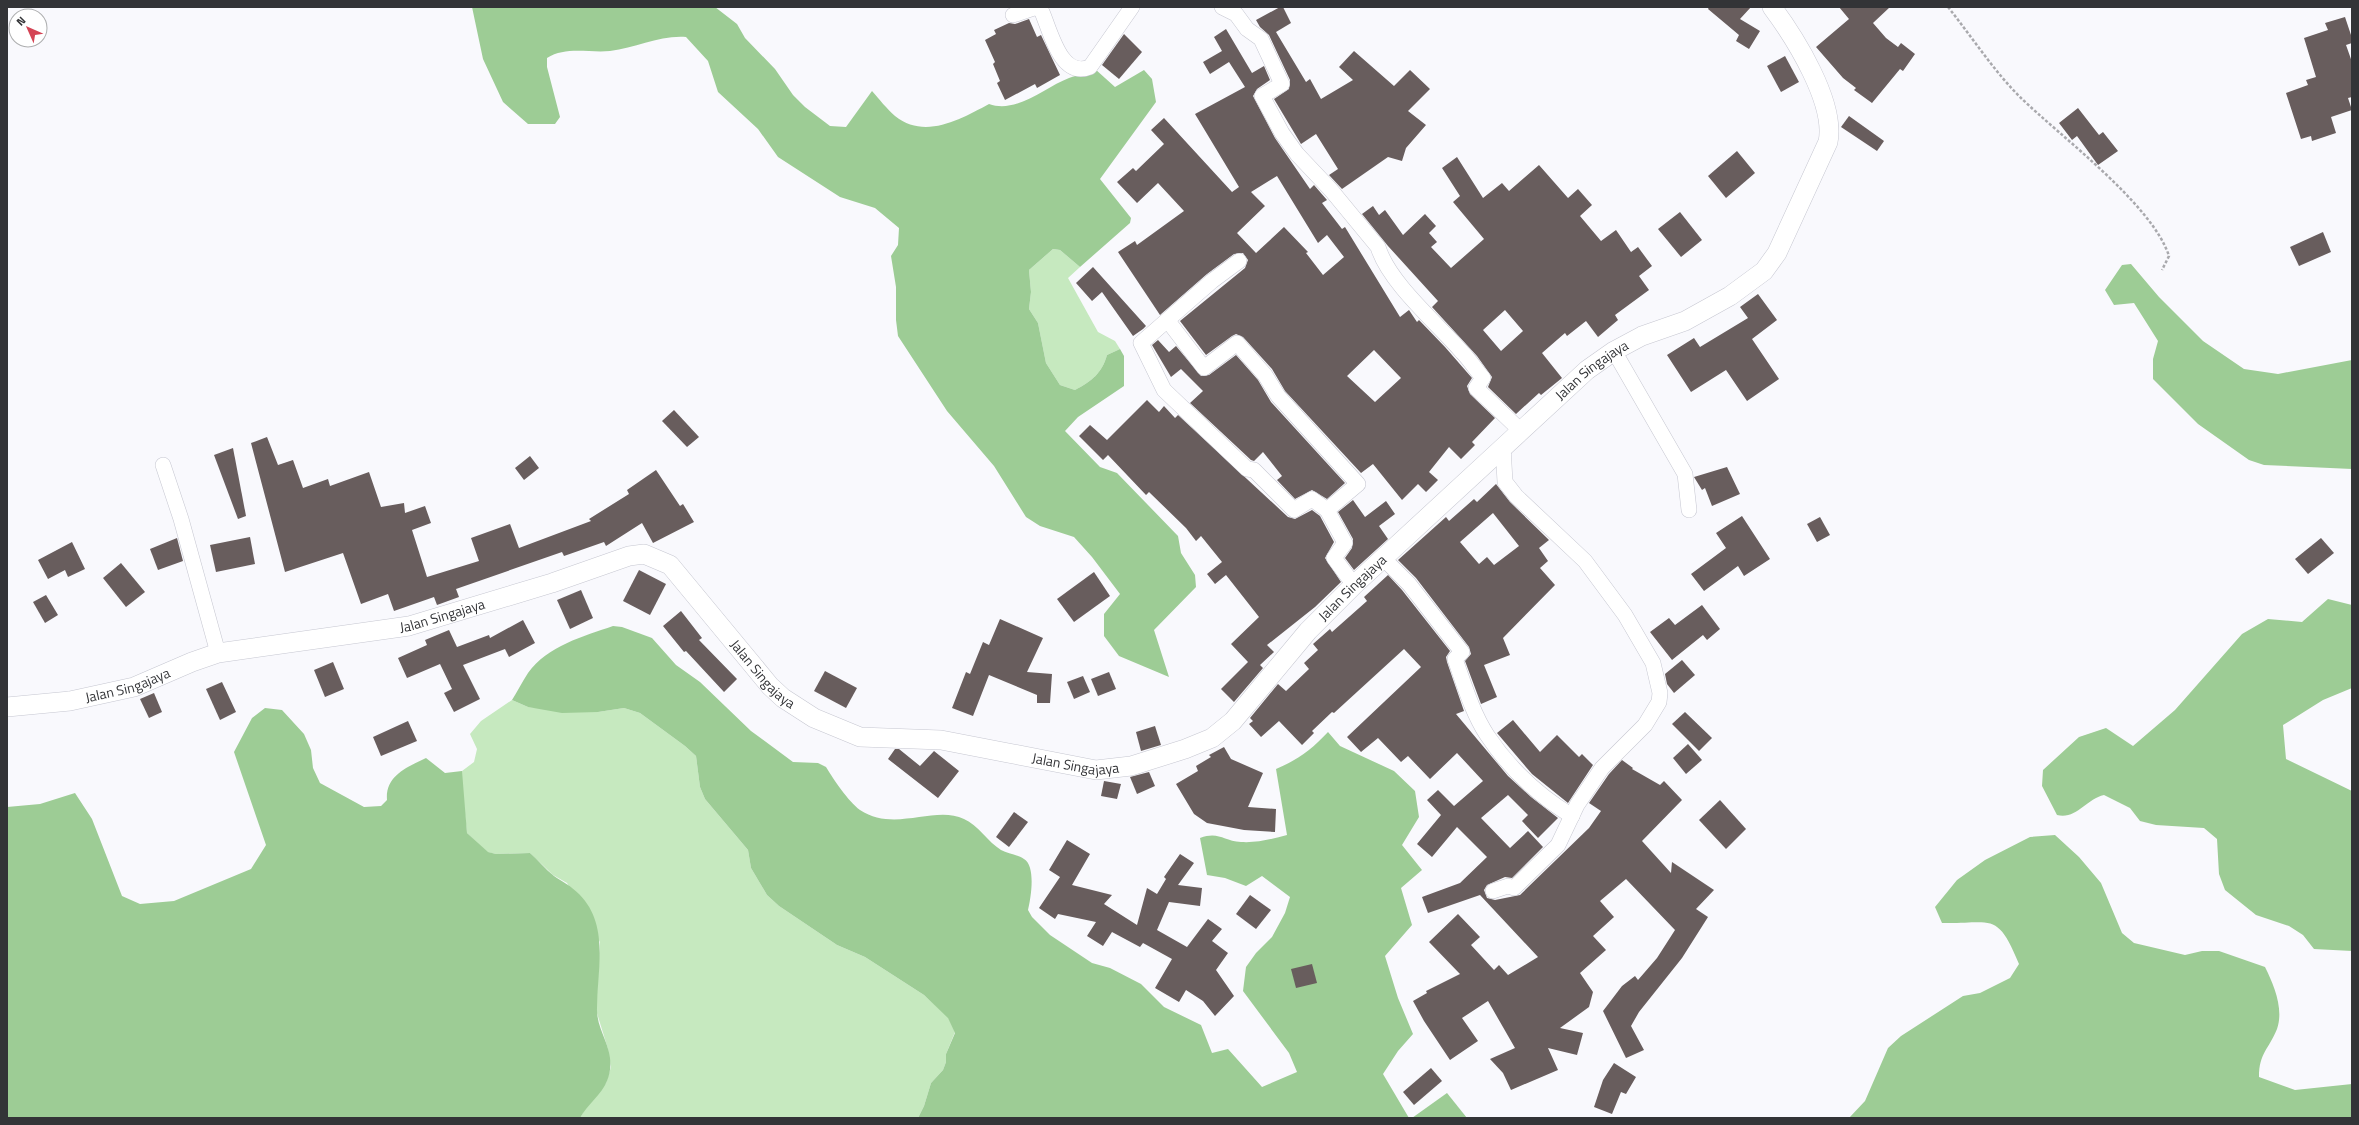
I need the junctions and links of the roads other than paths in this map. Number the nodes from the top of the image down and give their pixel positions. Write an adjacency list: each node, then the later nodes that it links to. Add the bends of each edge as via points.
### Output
1 (1132, 7): 4 (street, via 1094,62 1081,71 1071,68 1063,59 1042,12 1037,7)
2 (1222, 7): 8 (street, via 1236,14 1247,30 1261,39 1282,84 1262,96 1282,133 1378,247 1380,255 1404,289 1483,378 1476,388)
3 (1772, 7): 7 (street, Jalan Singajaya, via 1809,64 1830,122 1828,142 1794,219 1777,253 1764,271 1736,292 1685,321 1642,336)
4 (1013, 15)
5 (1239, 261): 6 (street)
6 (1168, 321): 11 (street, via 1141,342 1164,390 1247,469 1254,470 1294,510 1312,499); 11 (street, via 1204,368 1237,343 1265,375 1278,396 1358,484)
7 (1614, 351): 8 (street, Jalan Singajaya, via 1586,370); 12 (street, via 1685,474)
8 (1520, 430): 9 (street, Jalan Singajaya)
9 (1503, 446): 13 (street, Jalan Singajaya); 17 (street, via 1505,482 1516,496 1585,561 1625,615 1652,663 1660,693 1659,702 1651,716 1602,768)
10 (163, 465): 15 (street)
11 (1327, 510): 14 (street, via 1345,543 1334,558)
12 (1689, 510)
13 (1384, 559): 14 (street, Jalan Singajaya); 17 (street, via 1409,584 1462,652 1455,659 1472,705 1487,735 1523,780 1552,804)
14 (1354, 585): 15 (street, Jalan Singajaya, via 1308,631 1233,721 1212,738 1185,750 1131,766 1096,770 941,740 860,738 814,718 783,698 770,686 670,565 644,554 629,556 552,583 409,626)
15 (218, 653): 16 (street, Jalan Singajaya, via 170,670 134,687 70,701)
16 (7, 707)
17 (1572, 816): 18 (street, via 1558,845 1516,887 1508,886)
18 (1493, 891)

